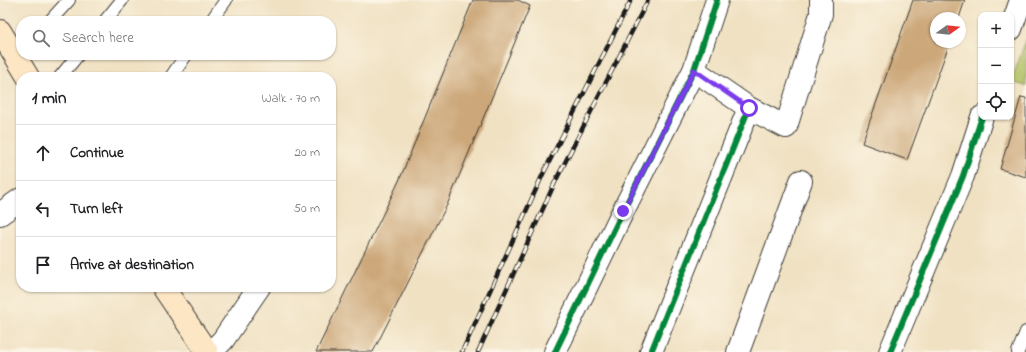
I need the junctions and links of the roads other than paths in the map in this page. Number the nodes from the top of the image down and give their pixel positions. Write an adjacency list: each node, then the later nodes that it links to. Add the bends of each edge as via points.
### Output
1 (69, 0): 7 (lane)
2 (122, 0): 8 (lane)
3 (226, 0): 9 (lane)
4 (717, 0): 15 (street)
5 (821, 0): 18 (street, via 821,14 786,127)
6 (1020, 0): 10 (street)
7 (55, 16)
8 (109, 16)
9 (215, 16)
10 (1014, 19)
11 (0, 31): 12 (street)
12 (16, 55)
13 (74, 60): 16 (lane)
14 (183, 60): 17 (lane)
15 (694, 70): 18 (street); 28 (street)
16 (64, 72)
17 (174, 72)
18 (749, 108): 29 (street)
19 (981, 120): 31 (street, via 963,176)
20 (801, 181): 30 (street)
21 (16, 203): 22 (street)
22 (0, 214)
23 (166, 292): 26 (street)
24 (256, 292): 27 (street, via 223,340)
25 (1026, 332): 32 (lane)
26 (207, 352)
27 (211, 352)
28 (555, 352)
29 (651, 352)
30 (738, 352)
31 (890, 352)
32 (1018, 352)

